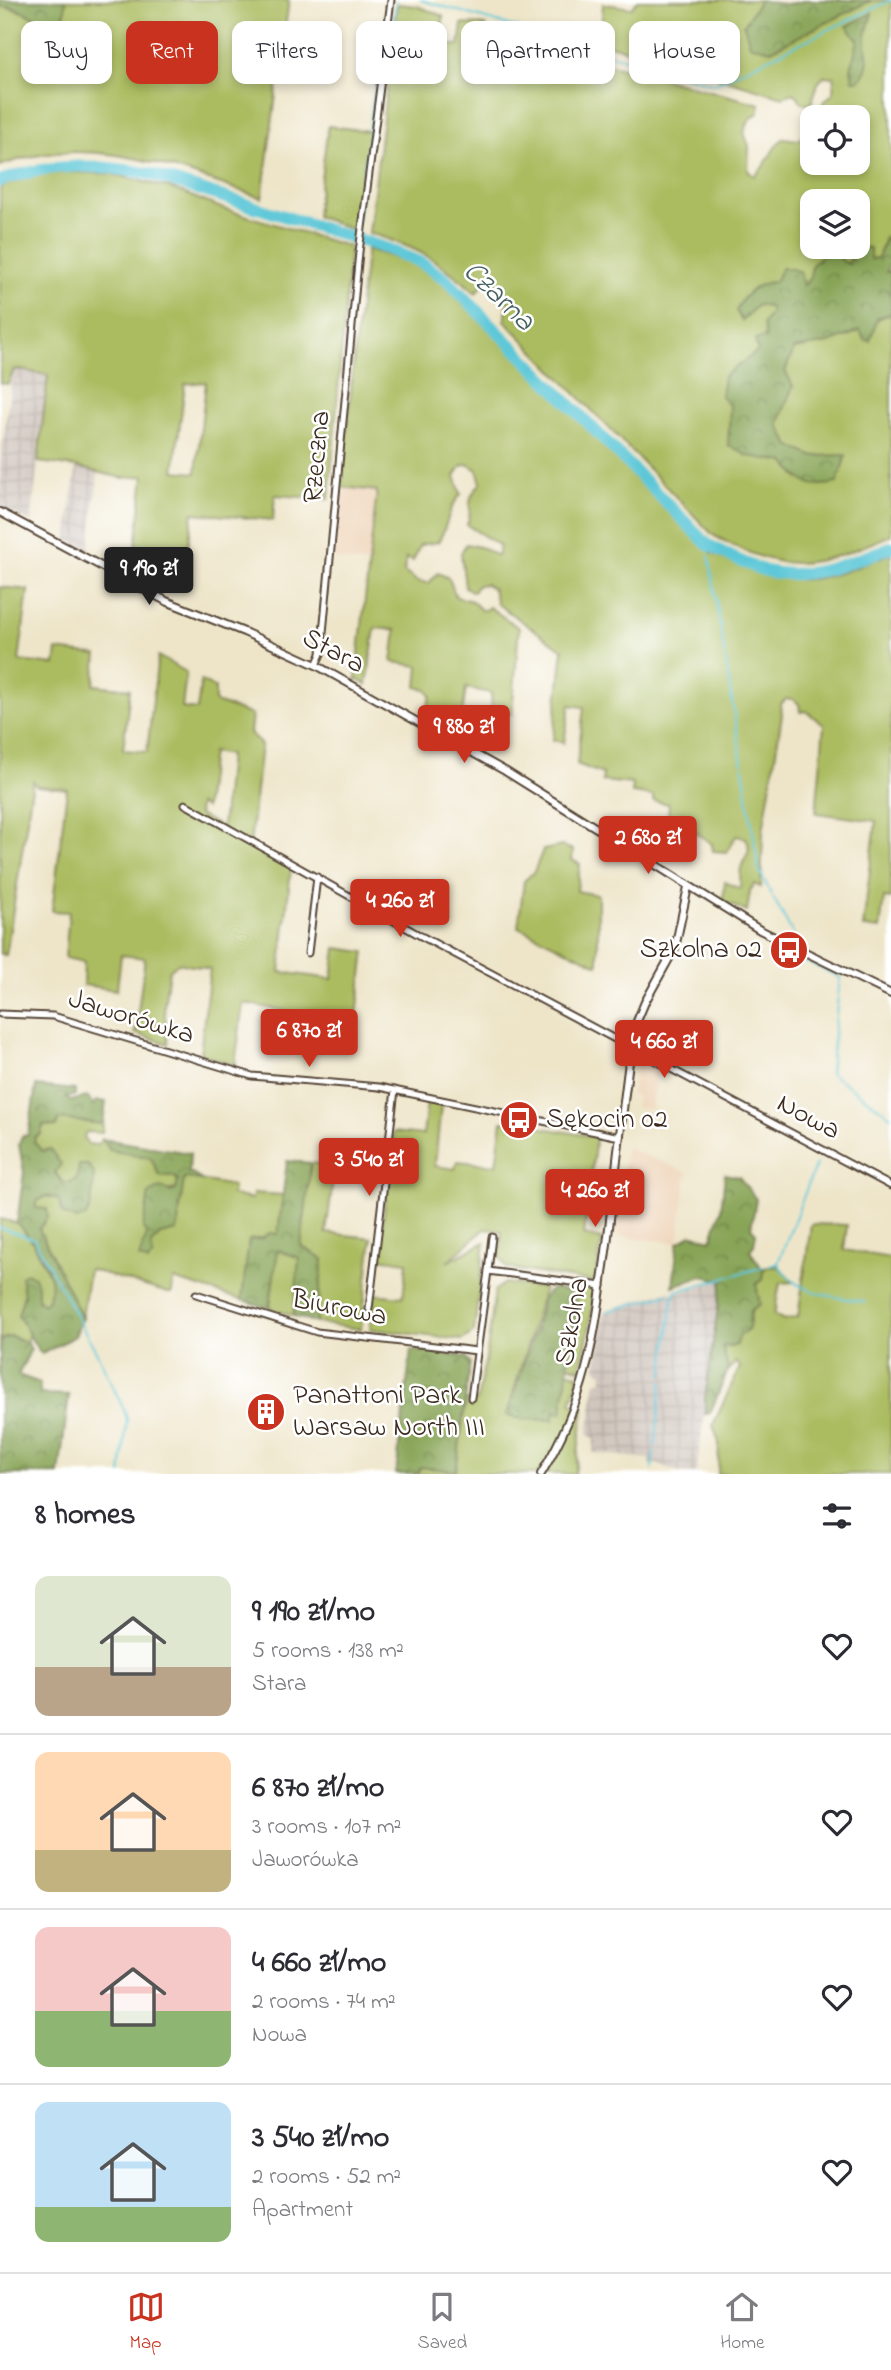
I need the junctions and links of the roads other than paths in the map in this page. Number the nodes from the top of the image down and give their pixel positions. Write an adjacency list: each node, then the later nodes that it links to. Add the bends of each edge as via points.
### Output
1 (391, 0): 3 (street, Rzeczna, via 359,252 322,644)
2 (0, 512): 3 (street, Stara, via 166,601)
3 (316, 666): 6 (street, Stara, via 505,771)
4 (184, 804): 5 (street, Nowa)
5 (317, 877): 7 (street); 10 (street, Nowa)
6 (688, 887): 8 (street, Stara, via 760,930); 10 (street, Szkolna, via 675,948 645,1002)
7 (308, 953)
8 (891, 994)
9 (0, 1014): 11 (street, Jaworówka, via 53,1016 252,1076)
10 (631, 1047): 12 (street, Szkolna); 13 (street, Nowa)
11 (395, 1090): 12 (street, Jaworówka); 18 (street)
12 (620, 1137): 16 (street, Szkolna)
13 (891, 1186)
14 (492, 1237): 15 (street)
15 (488, 1271): 16 (street); 19 (street)
16 (602, 1286): 21 (street, Szkolna, via 586,1375 570,1420)
17 (196, 1294): 19 (street, Biurowa, via 317,1332)
18 (369, 1309)
19 (477, 1351): 20 (street)
20 (471, 1398)
21 (541, 1474)

